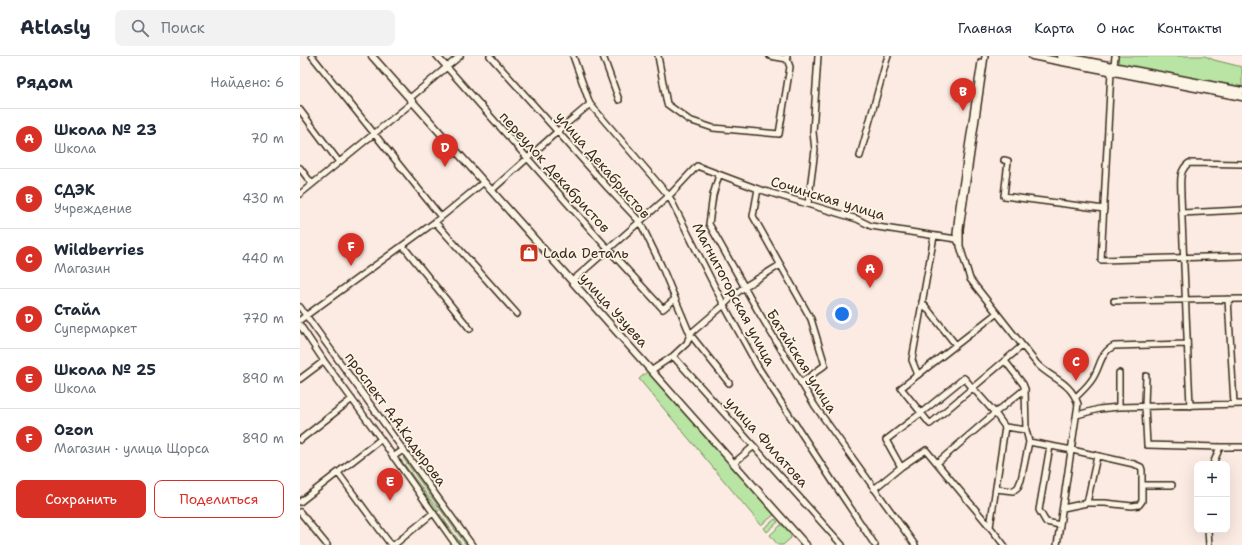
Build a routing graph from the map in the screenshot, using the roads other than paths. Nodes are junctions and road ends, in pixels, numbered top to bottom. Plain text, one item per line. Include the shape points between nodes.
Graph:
1 (312, 56) edge
2 (372, 56) edge
3 (437, 56) edge
4 (460, 56) edge
5 (490, 56) edge
6 (573, 56) edge
7 (603, 56) edge
8 (658, 56) edge
9 (770, 56) edge
10 (818, 56) edge
11 (888, 56) edge
12 (982, 56) edge
13 (985, 56) edge
14 (1032, 56) edge
15 (1061, 56) edge
16 (1115, 56) edge
17 (787, 57) edge
18 (447, 67) junction
19 (1113, 69) junction
20 (1242, 91) edge
21 (1242, 97) edge
22 (412, 100) junction
23 (619, 100) dead end
24 (590, 104) junction
25 (300, 110) edge
26 (558, 131) junction
27 (374, 134) junction
28 (860, 156) dead end
29 (527, 158) junction
30 (1004, 160) dead end
31 (339, 162) junction
32 (1242, 164) edge
33 (300, 168) edge
34 (719, 175) junction
35 (484, 182) junction
36 (312, 184) junction
37 (758, 189) junction
38 (492, 190) junction
39 (300, 194) edge
40 (669, 196) junction
41 (808, 204) junction
42 (1104, 209) junction
43 (1242, 210) edge
44 (1182, 213) junction
45 (441, 217) junction
46 (436, 222) junction
47 (640, 222) junction
48 (934, 236) junction
49 (956, 239) junction
50 (403, 246) junction
51 (960, 246) junction
52 (608, 249) junction
53 (1242, 256) edge
54 (1184, 258) junction
55 (780, 265) junction
56 (572, 281) junction
57 (744, 287) junction
58 (675, 299) junction
59 (1228, 299) junction
60 (1242, 299) edge
61 (1185, 300) junction
62 (1114, 301) dead end
63 (922, 302) junction
64 (724, 305) junction
65 (300, 307) edge
66 (996, 313) junction
67 (517, 314) dead end
68 (306, 316) junction
69 (300, 320) edge
70 (300, 325) edge
71 (470, 329) dead end
72 (690, 334) junction
73 (1187, 344) junction
74 (956, 345) junction
75 (1022, 346) junction
76 (673, 356) junction
77 (324, 361) junction
78 (1005, 361) junction
79 (652, 370) junction
80 (1119, 373) dead end
81 (918, 375) junction
82 (1146, 376) dead end
83 (300, 379) edge
84 (801, 382) junction
85 (729, 383) dead end
86 (973, 388) junction
87 (1025, 389) junction
88 (1076, 397) junction
89 (352, 398) junction
90 (1234, 404) junction
91 (1242, 404) edge
92 (1145, 406) junction
93 (1190, 406) junction
94 (1120, 407) junction
95 (995, 413) junction
96 (921, 414) junction
97 (1078, 415) junction
98 (1005, 426) junction
99 (1026, 430) junction
100 (381, 439) junction
101 (300, 440) edge
102 (1029, 442) junction
103 (754, 446) junction
104 (1050, 446) junction
105 (1220, 447) junction
106 (1242, 447) edge
107 (403, 450) junction
108 (1072, 450) junction
109 (1097, 456) junction
110 (393, 457) junction
111 (1214, 461) edge
112 (734, 463) junction
113 (937, 463) junction
114 (901, 467) junction
115 (338, 473) junction
116 (1142, 485) junction
117 (1172, 485) dead end
118 (996, 488) junction
119 (874, 489) junction
120 (300, 502) edge
121 (1087, 503) junction
122 (1063, 508) junction
123 (300, 512) edge
124 (433, 513) junction
125 (1060, 525) junction
126 (990, 527) junction
127 (1208, 533) edge
128 (324, 544) edge
129 (393, 545) edge
130 (456, 545) edge
131 (472, 545) edge
132 (806, 545) edge
133 (842, 545) edge
134 (875, 545) edge
135 (915, 545) edge
136 (1004, 545) edge
137 (1057, 545) edge
138 (1209, 545) edge

1 - 27 street
2 - 22 main road, улица Узуева
3 - 18 street, переулок Декабристов
4 - 18 street
5 - 26 street, улица Декабристов
6 - 24 street, Магнитогорская улица
7 - 23 street
8 - 17 street via 666,104 689,120 713,128 779,134 790,67
9 - 17 street
10 - 41 street via 813,132 815,150
11 - 28 street
12 - 49 street
13 - 51 street via 960,229
14 - 19 main road
15 - 19 main road
16 - 19 street
18 - 22 street
18 - 29 street, переулок Декабристов
19 - 20 main road
19 - 21 main road
19 - 42 street
22 - 27 street
22 - 35 main road, улица Узуева
24 - 26 street
24 - 40 street, Магнитогорская улица
25 - 31 street
26 - 29 street
26 - 47 street, улица Декабристов
27 - 31 street
27 - 45 street
29 - 38 street
29 - 52 street, переулок Декабристов
30 - 42 street via 1008,161 1004,196
31 - 36 street
32 - 44 street via 1189,163 1184,167 1181,173
33 - 36 street
34 - 37 street, Сочинская улица
34 - 40 street, Сочинская улица via 697,166
34 - 57 street, Батайская улица via 709,224
35 - 38 main road, улица Узуева
35 - 45 street
36 - 39 street
37 - 41 street, Сочинская улица
37 - 55 street via 753,216
38 - 56 main road, улица Узуева
40 - 47 street
40 - 64 street, Магнитогорская улица
41 - 48 street, Сочинская улица via 871,226
42 - 54 street via 1101,260
43 - 44 street
44 - 54 street
45 - 46 street
46 - 50 street
46 - 67 street
47 - 52 street
47 - 58 street, улица Декабристов
48 - 49 street, Сочинская улица
48 - 63 street
49 - 51 street
50 - 68 street
50 - 71 street
51 - 66 street via 970,279
52 - 56 street
52 - 58 street, переулок Декабристов via 663,309
53 - 54 street
54 - 61 street
55 - 57 street
55 - 84 street via 811,319 825,365
56 - 79 main road, улица Узуева
57 - 64 street
57 - 84 street, Батайская улица
58 - 72 street, улица Декабристов
59 - 60 street
59 - 61 street
59 - 90 street
61 - 62 street
61 - 73 street
63 - 74 street
63 - 81 street via 912,360
64 - 72 street
64 - 134 street, Магнитогорская улица via 758,367
65 - 68 street, проспект А.А.Кадырова
66 - 74 street
66 - 75 street
68 - 69 street
68 - 107 street, проспект А.А.Кадырова
70 - 77 street, проспект А.А.Кадырова
72 - 76 street via 687,343
72 - 85 street, улица Декабристов
73 - 88 street via 1114,346 1102,356 1088,386
73 - 93 street
74 - 81 street
75 - 78 street
75 - 88 street via 1040,367 1070,389
76 - 79 street
76 - 103 street, улица Филатова
77 - 83 street
77 - 89 street, проспект А.А.Кадырова
78 - 86 street
78 - 87 street
79 - 112 main road, улица Узуева
80 - 94 street
81 - 96 street via 901,388
82 - 92 street
84 - 119 street, Батайская улица
86 - 95 street
86 - 96 street via 964,378
86 - 96 street via 930,424
87 - 95 street
87 - 99 street
88 - 97 street
89 - 100 street, проспект А.А.Кадырова
89 - 101 street
90 - 91 street
90 - 93 street
92 - 93 street
92 - 94 street
92 - 105 street via 1147,445
94 - 97 street
95 - 98 street
95 - 113 street
96 - 114 street via 886,440
97 - 108 street
98 - 99 street
98 - 118 street
99 - 102 street
100 - 110 street, проспект А.А.Кадырова
100 - 115 street
102 - 104 street
102 - 118 street via 1018,487 1013,491
103 - 112 street
103 - 133 street, улица Филатова
104 - 108 street
104 - 125 street via 1039,510 1046,522
105 - 106 street
105 - 111 street
107 - 110 street
107 - 131 street, проспект А.А.Кадырова
108 - 109 street
108 - 122 street
109 - 116 street via 1138,465 1142,470
109 - 121 street
110 - 124 street, проспект А.А.Кадырова
112 - 132 main road, улица Узуева
113 - 114 street via 926,450
113 - 126 street
114 - 119 street
115 - 120 street
115 - 129 street
116 - 117 street
116 - 121 street via 1142,501 1139,505
118 - 126 street
119 - 135 street, Батайская улица
121 - 122 street
122 - 125 street
123 - 128 street
124 - 129 street
124 - 130 street, проспект А.А.Кадырова
125 - 137 street
126 - 136 street
127 - 138 street

